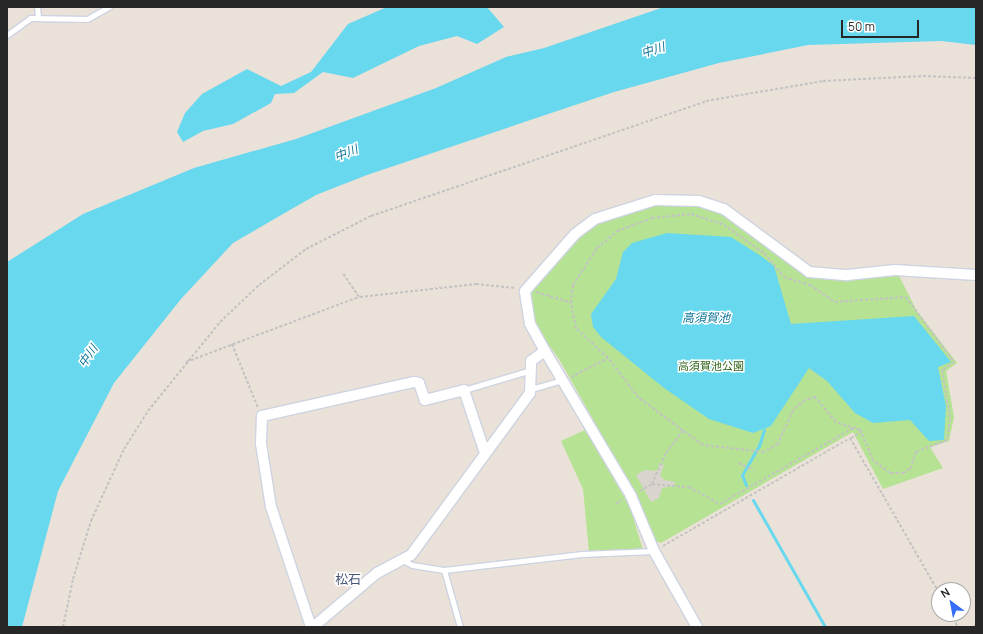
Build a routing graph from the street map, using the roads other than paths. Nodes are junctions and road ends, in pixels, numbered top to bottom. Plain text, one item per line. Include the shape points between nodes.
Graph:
1 (37, 7) edge
2 (109, 7) edge
3 (38, 16) junction
4 (7, 35) edge
5 (976, 275) edge
6 (545, 351) junction
7 (531, 370) junction
8 (564, 380) junction
9 (464, 390) junction
10 (531, 390) junction
11 (485, 452) junction
12 (654, 551) junction
13 (403, 560) junction
14 (444, 570) junction
15 (312, 627) edge
16 (460, 627) edge
17 (697, 627) edge

1 - 3 lane
2 - 3 lane via 87,19
3 - 4 lane via 23,21
5 - 6 street via 895,270 847,275 815,273 797,266 755,229 724,209 699,201 655,200 614,210 584,227 528,291 530,324
6 - 7 street via 531,361
6 - 8 street
7 - 9 lane
7 - 10 street
8 - 10 lane
8 - 12 street via 631,496
9 - 11 street
9 - 15 street via 425,400 419,383 414,382 262,416 261,444 271,507
10 - 11 street
11 - 13 street
12 - 14 lane via 582,554
12 - 17 street
13 - 14 lane via 412,565
13 - 15 street via 377,573
14 - 16 lane

